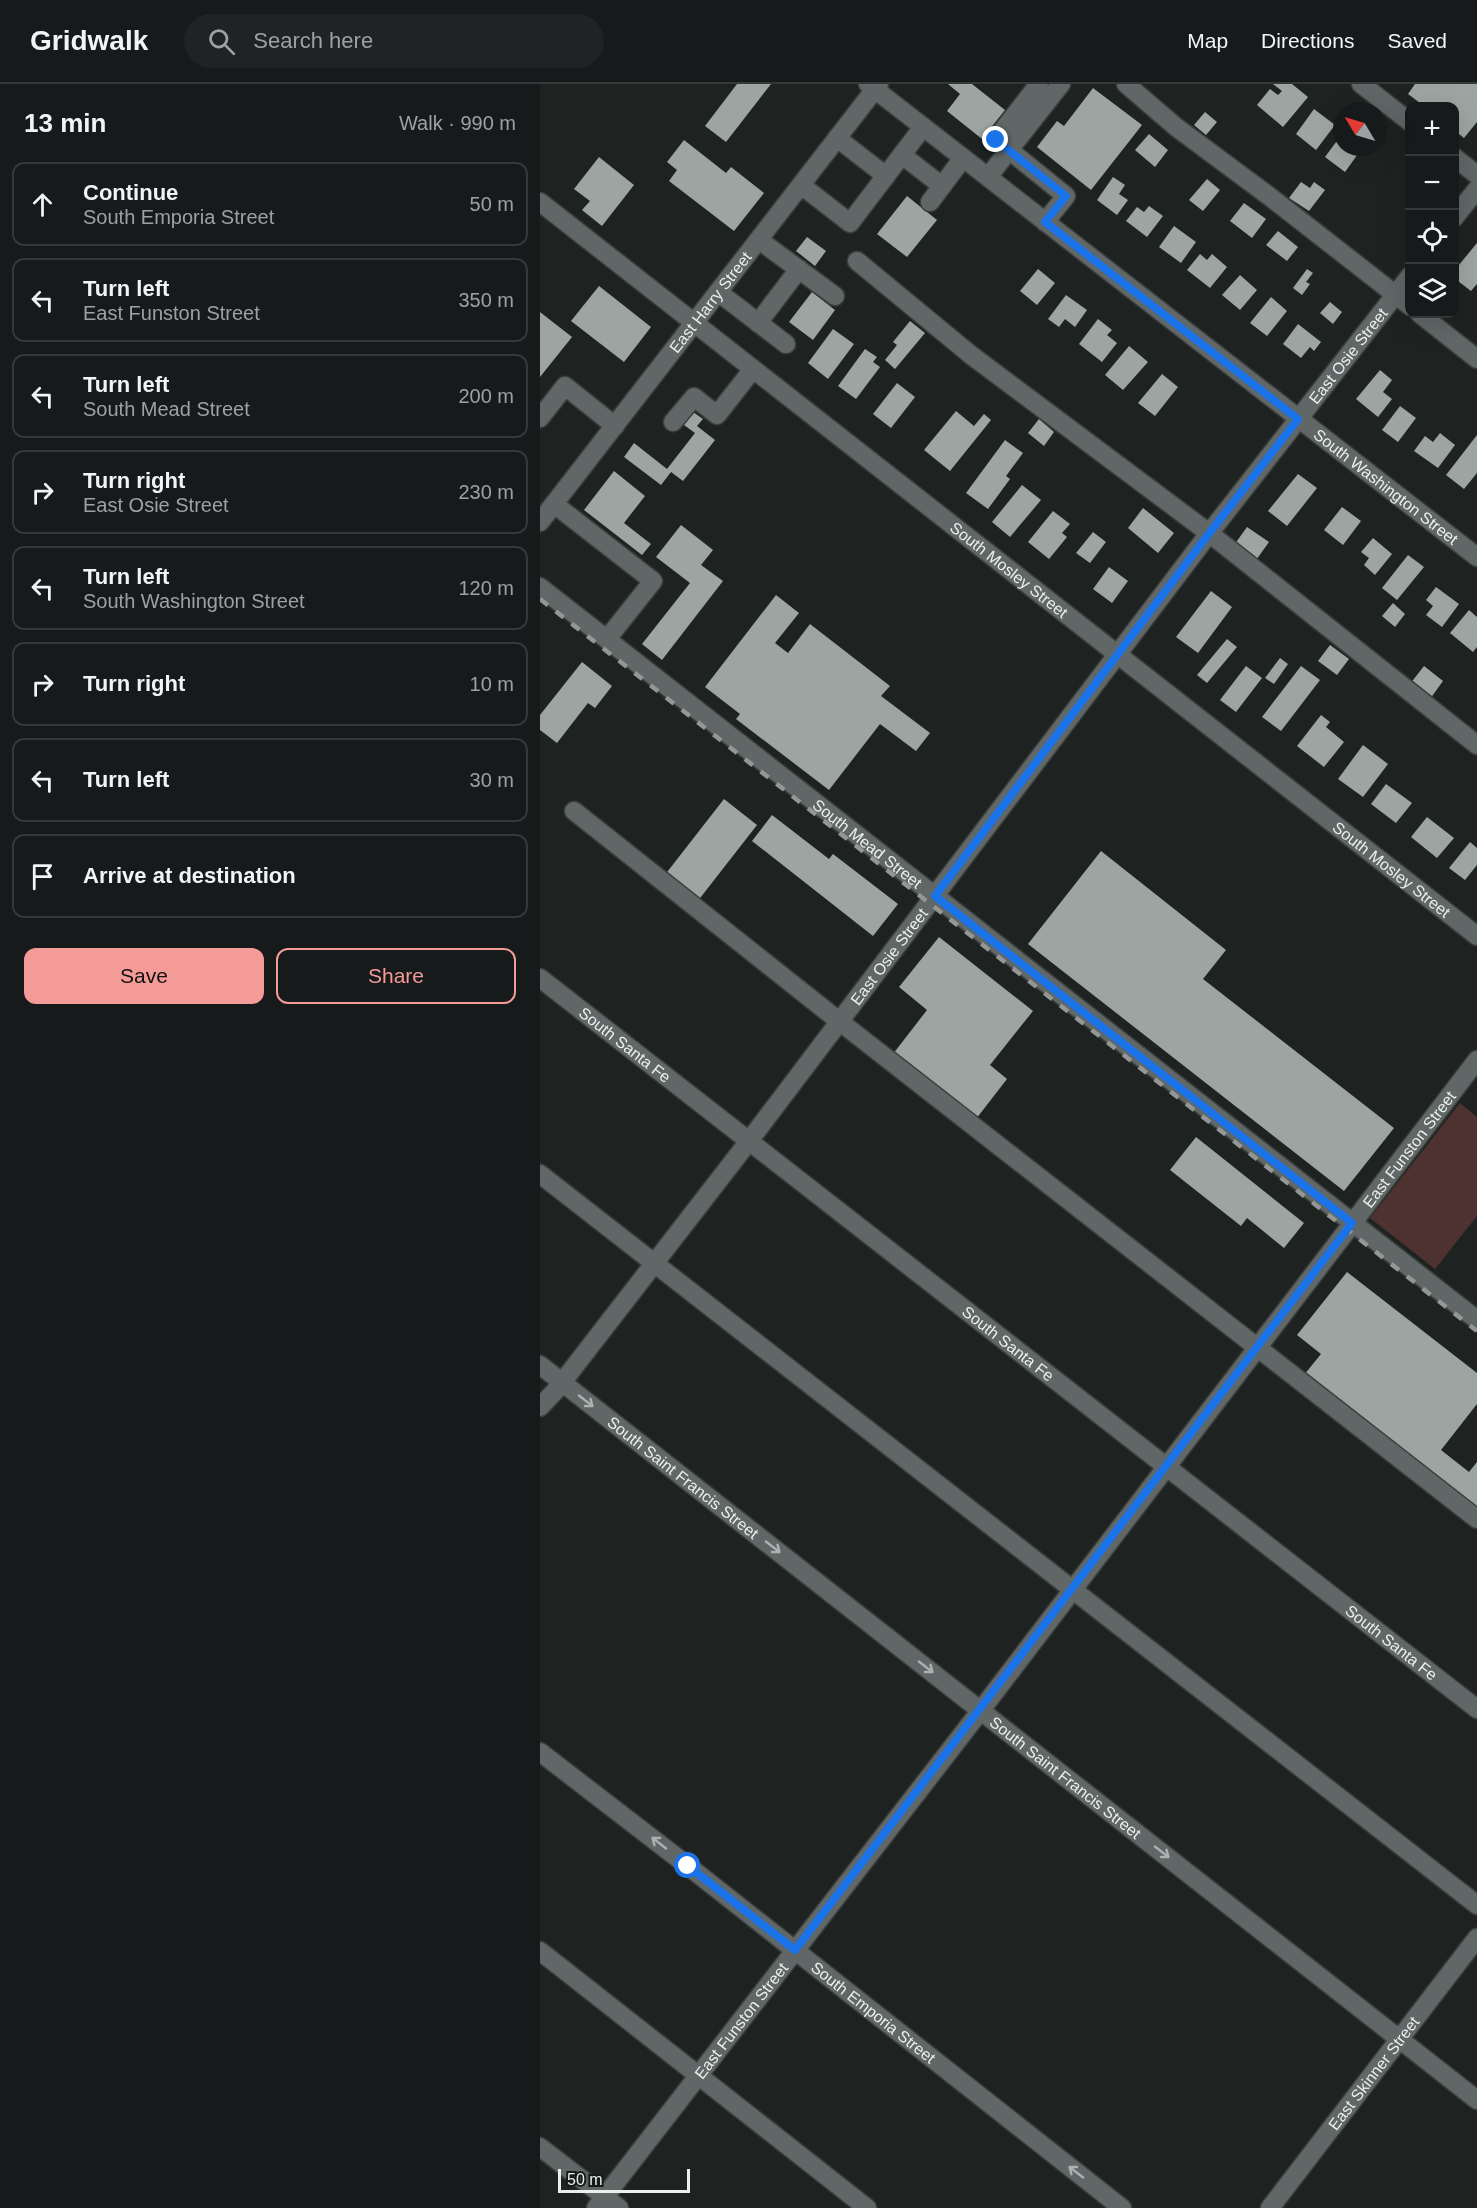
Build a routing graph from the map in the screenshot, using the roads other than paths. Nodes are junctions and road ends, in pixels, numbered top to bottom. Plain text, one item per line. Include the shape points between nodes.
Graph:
1 (1039, 84) edge
2 (1061, 84) edge
3 (1126, 84) edge
4 (1361, 84) edge
5 (874, 86) edge
6 (1405, 118) edge
7 (923, 127) junction
8 (837, 138) junction
9 (1010, 150) junction
10 (902, 155) junction
11 (963, 158) junction
12 (1459, 160) edge
13 (1477, 175) edge
14 (886, 176) junction
15 (988, 177) junction
16 (801, 185) junction
17 (942, 186) junction
18 (1477, 189) edge
19 (540, 201) edge
20 (930, 201) dead end
21 (1459, 213) edge
22 (1045, 222) junction
23 (759, 240) junction
24 (857, 261) dead end
25 (799, 269) junction
26 (718, 292) junction
27 (835, 296) dead end
28 (1402, 300) edge
29 (1425, 318) edge
30 (758, 322) junction
31 (695, 323) junction
32 (786, 344) dead end
33 (1477, 358) edge
34 (753, 369) junction
35 (540, 418) edge
36 (1298, 419) junction
37 (673, 422) dead end
38 (615, 426) junction
39 (554, 504) junction
40 (540, 522) edge
41 (1209, 533) junction
42 (1477, 557) edge
43 (540, 587) edge
44 (607, 639) junction
45 (1117, 655) junction
46 (1477, 744) edge
47 (574, 811) dead end
48 (935, 896) junction
49 (1477, 936) edge
50 (540, 978) edge
51 (839, 1021) junction
52 (1477, 1060) edge
53 (748, 1141) junction
54 (540, 1174) edge
55 (1352, 1223) junction
56 (654, 1264) junction
57 (1477, 1320) edge
58 (1258, 1347) junction
59 (540, 1365) edge
60 (562, 1382) junction
61 (540, 1407) edge
62 (1166, 1467) junction
63 (1477, 1519) edge
64 (1073, 1589) junction
65 (1477, 1709) edge
66 (981, 1710) junction
67 (540, 1752) edge
68 (1477, 1905) edge
69 (1477, 1938) edge
70 (795, 1950) junction
71 (540, 1951) edge
72 (1400, 2039) junction
73 (698, 2077) junction
74 (1477, 2100) edge
75 (540, 2147) edge
76 (607, 2204) edge
77 (867, 2208) edge
78 (1122, 2208) edge
79 (1270, 2208) edge

1 - 9 street via 996,140
2 - 9 street
3 - 28 street via 1176,127
4 - 6 street
5 - 7 street, South Washington Street
5 - 8 street, East Harry Street
7 - 10 street
7 - 11 street, South Washington Street
8 - 14 street
8 - 16 street, East Harry Street
9 - 15 street
9 - 22 street via 1066,196
10 - 14 street
10 - 17 street
11 - 15 street, South Washington Street
11 - 17 street
12 - 13 street
14 - 16 street via 850,223
15 - 22 street, South Washington Street
16 - 23 street, East Harry Street
17 - 20 street
18 - 21 street
19 - 31 street, South Mosley Street
22 - 36 street, South Washington Street
23 - 25 street
23 - 26 street, East Harry Street
24 - 41 street via 971,355
25 - 27 street
25 - 30 street
26 - 30 street
26 - 31 street, East Harry Street
28 - 36 street, East Osie Street
29 - 33 street
30 - 32 street
31 - 34 street, South Mosley Street
31 - 38 street, East Harry Street
34 - 37 street via 717,415 694,397
34 - 45 street, South Mosley Street
35 - 38 street via 565,386
36 - 41 street, East Osie Street
36 - 42 street, South Washington Street
38 - 39 street, East Harry Street
39 - 40 street, East Harry Street
39 - 44 street via 653,581
41 - 45 street, East Osie Street
41 - 46 street
43 - 44 street, South Mead Street
44 - 48 street, South Mead Street
45 - 48 street, East Osie Street
45 - 49 street, South Mosley Street
47 - 51 street
48 - 51 street, East Osie Street
48 - 55 street, South Mead Street
50 - 53 street, South Santa Fe
51 - 53 street, East Osie Street
51 - 58 street
52 - 55 street, East Funston Street
53 - 56 street, East Osie Street
53 - 62 street, South Santa Fe
54 - 56 street
55 - 57 street, South Mead Street
55 - 58 street, East Funston Street
56 - 60 street, East Osie Street
56 - 64 street
58 - 62 street, East Funston Street
58 - 63 street
59 - 60 street, South Saint Francis Street
60 - 61 street, East Osie Street
60 -> 66 street, South Saint Francis Street
62 - 64 street, East Funston Street
62 - 65 street, South Santa Fe
64 - 66 street, East Funston Street
64 - 68 street
66 - 70 street, East Funston Street
66 -> 72 street, South Saint Francis Street
70 -> 67 street, South Emporia Street
69 - 72 street, East Skinner Street
70 - 73 street, East Funston Street
78 -> 70 street, South Emporia Street
71 - 73 street
72 - 74 street, South Saint Francis Street
72 - 79 street, East Skinner Street
73 - 76 street, East Funston Street
73 - 77 street
75 - 76 street

